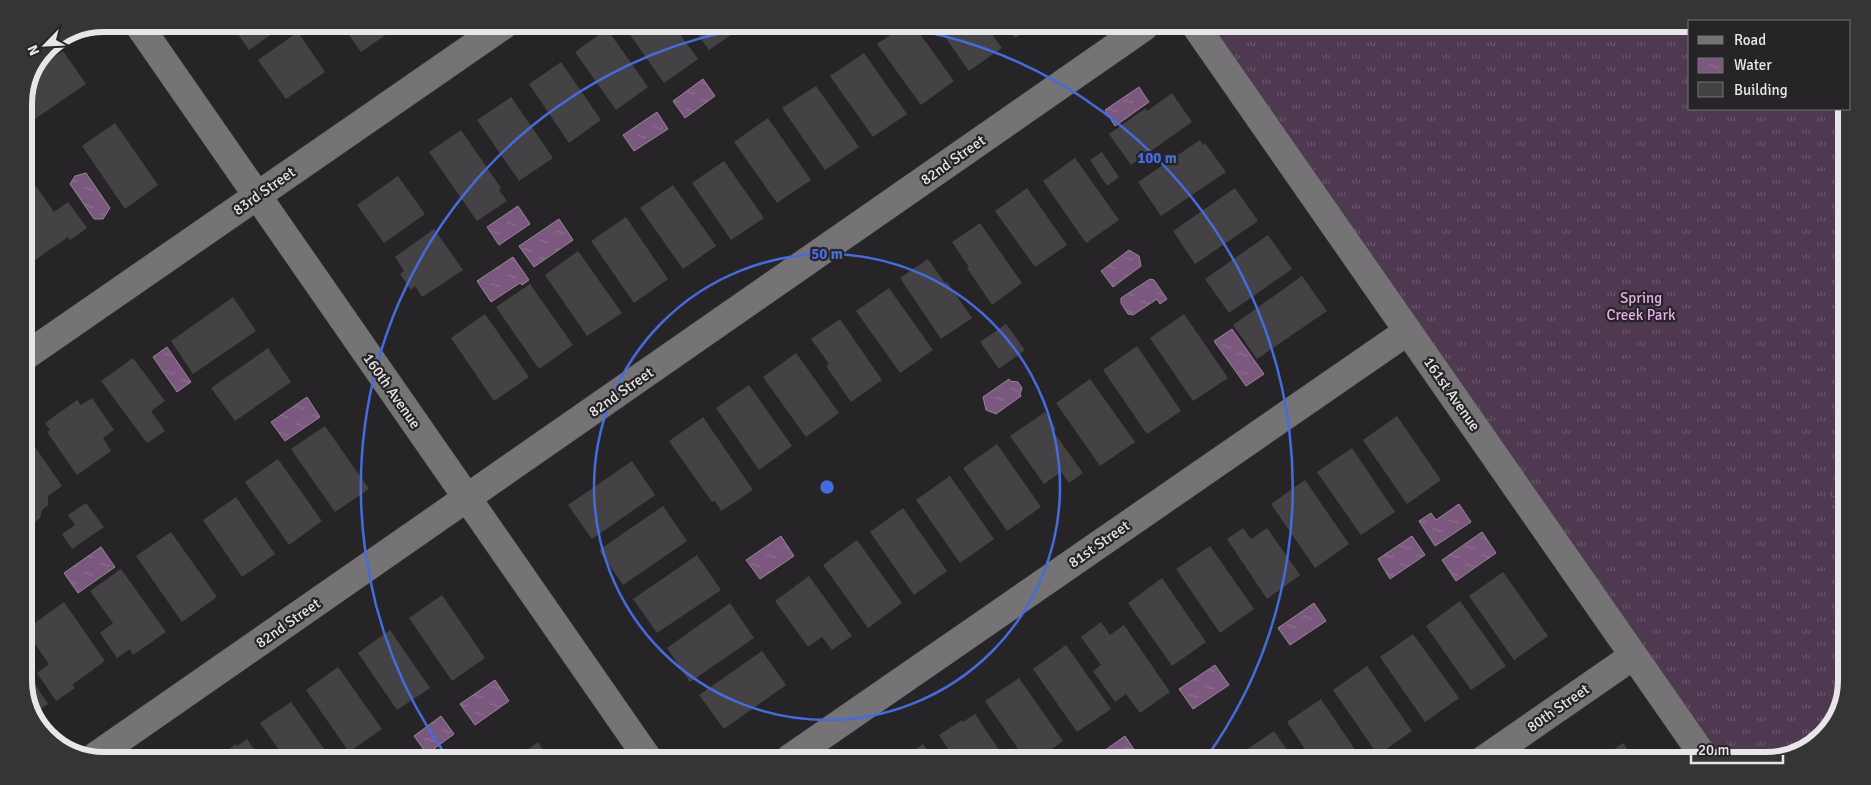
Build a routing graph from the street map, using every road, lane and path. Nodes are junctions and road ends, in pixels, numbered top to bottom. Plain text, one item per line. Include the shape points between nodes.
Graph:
1 (144, 32) edge
2 (494, 32) edge
3 (1138, 32) edge
4 (1200, 32) edge
5 (257, 196) junction
6 (1408, 331) junction
7 (33, 351) edge
8 (467, 499) junction
9 (1633, 656) junction
10 (102, 752) edge
11 (644, 752) edge
12 (799, 752) edge
13 (1495, 752) edge
14 (1701, 752) edge

1 - 5 street, 160th Avenue
2 - 5 street, 83rd Street
3 - 8 street, 82nd Street
4 - 6 street, 161st Avenue
5 - 7 street, 83rd Street
5 - 8 street, 160th Avenue
6 - 9 street, 161st Avenue
6 - 12 street, 81st Street
8 - 10 street, 82nd Street
8 - 11 street, 160th Avenue
9 - 13 street, 80th Street
9 - 14 street, 161st Avenue

